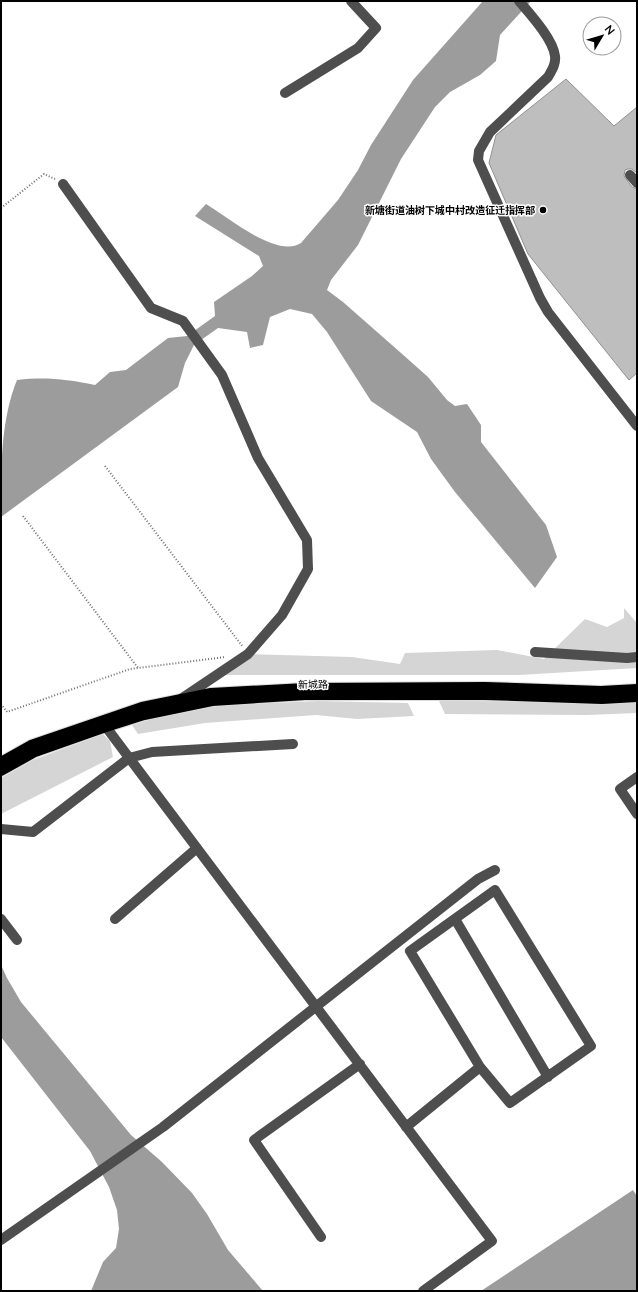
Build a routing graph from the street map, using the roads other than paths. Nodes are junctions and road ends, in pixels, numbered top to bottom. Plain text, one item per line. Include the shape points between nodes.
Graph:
1 (351, 1) edge
2 (519, 1) edge
3 (285, 93) dead end
4 (630, 175) dead end
5 (637, 183) edge
6 (63, 184) road end
7 (637, 426) edge
8 (535, 652) dead end
9 (637, 657) edge
10 (637, 689) edge
11 (637, 697) edge
12 (181, 699) junction
13 (106, 727) junction
14 (294, 744) dead end
15 (129, 758) junction
16 (1, 762) edge
17 (1, 771) edge
18 (637, 778) edge
19 (637, 814) edge
20 (1, 829) edge
21 (197, 848) junction
22 (495, 870) dead end
23 (1, 919) edge
24 (115, 919) dead end
25 (455, 919) junction
26 (17, 940) dead end
27 (317, 1007) junction
28 (360, 1064) junction
29 (480, 1067) junction
30 (548, 1076) junction
31 (406, 1127) junction
32 (321, 1237) dead end
33 (1, 1240) edge
34 (423, 1291) edge

1 - 3 street via 376,28 358,48
2 - 7 street via 552,45 554,68 548,77 490,132 479,151 478,160 548,312
4 - 5 street
6 - 12 street via 151,308 182,321 222,375 258,458 307,540 308,569 282,615 248,654
8 - 9 street
10 - 12 main road, 新城路 via 602,691 485,687 305,688 211,693
11 - 13 main road, 新城路 via 602,699 485,695 305,695 212,701 144,715
12 - 16 main road, 新城路 via 142,707 31,745
13 - 15 street
13 - 17 main road, 新城路 via 34,752
14 - 15 street via 152,752
15 - 20 street via 33,832
15 - 21 street
18 - 19 street via 620,789
21 - 24 street
21 - 27 street
22 - 27 street via 478,879
23 - 26 street
25 - 29 street via 410,951
25 - 30 street
25 - 30 street via 495,890 591,1046
27 - 28 street
27 - 33 street via 163,1127
28 - 31 street
28 - 32 street via 254,1140
29 - 30 street via 510,1103
29 - 31 street
31 - 34 street via 492,1241

